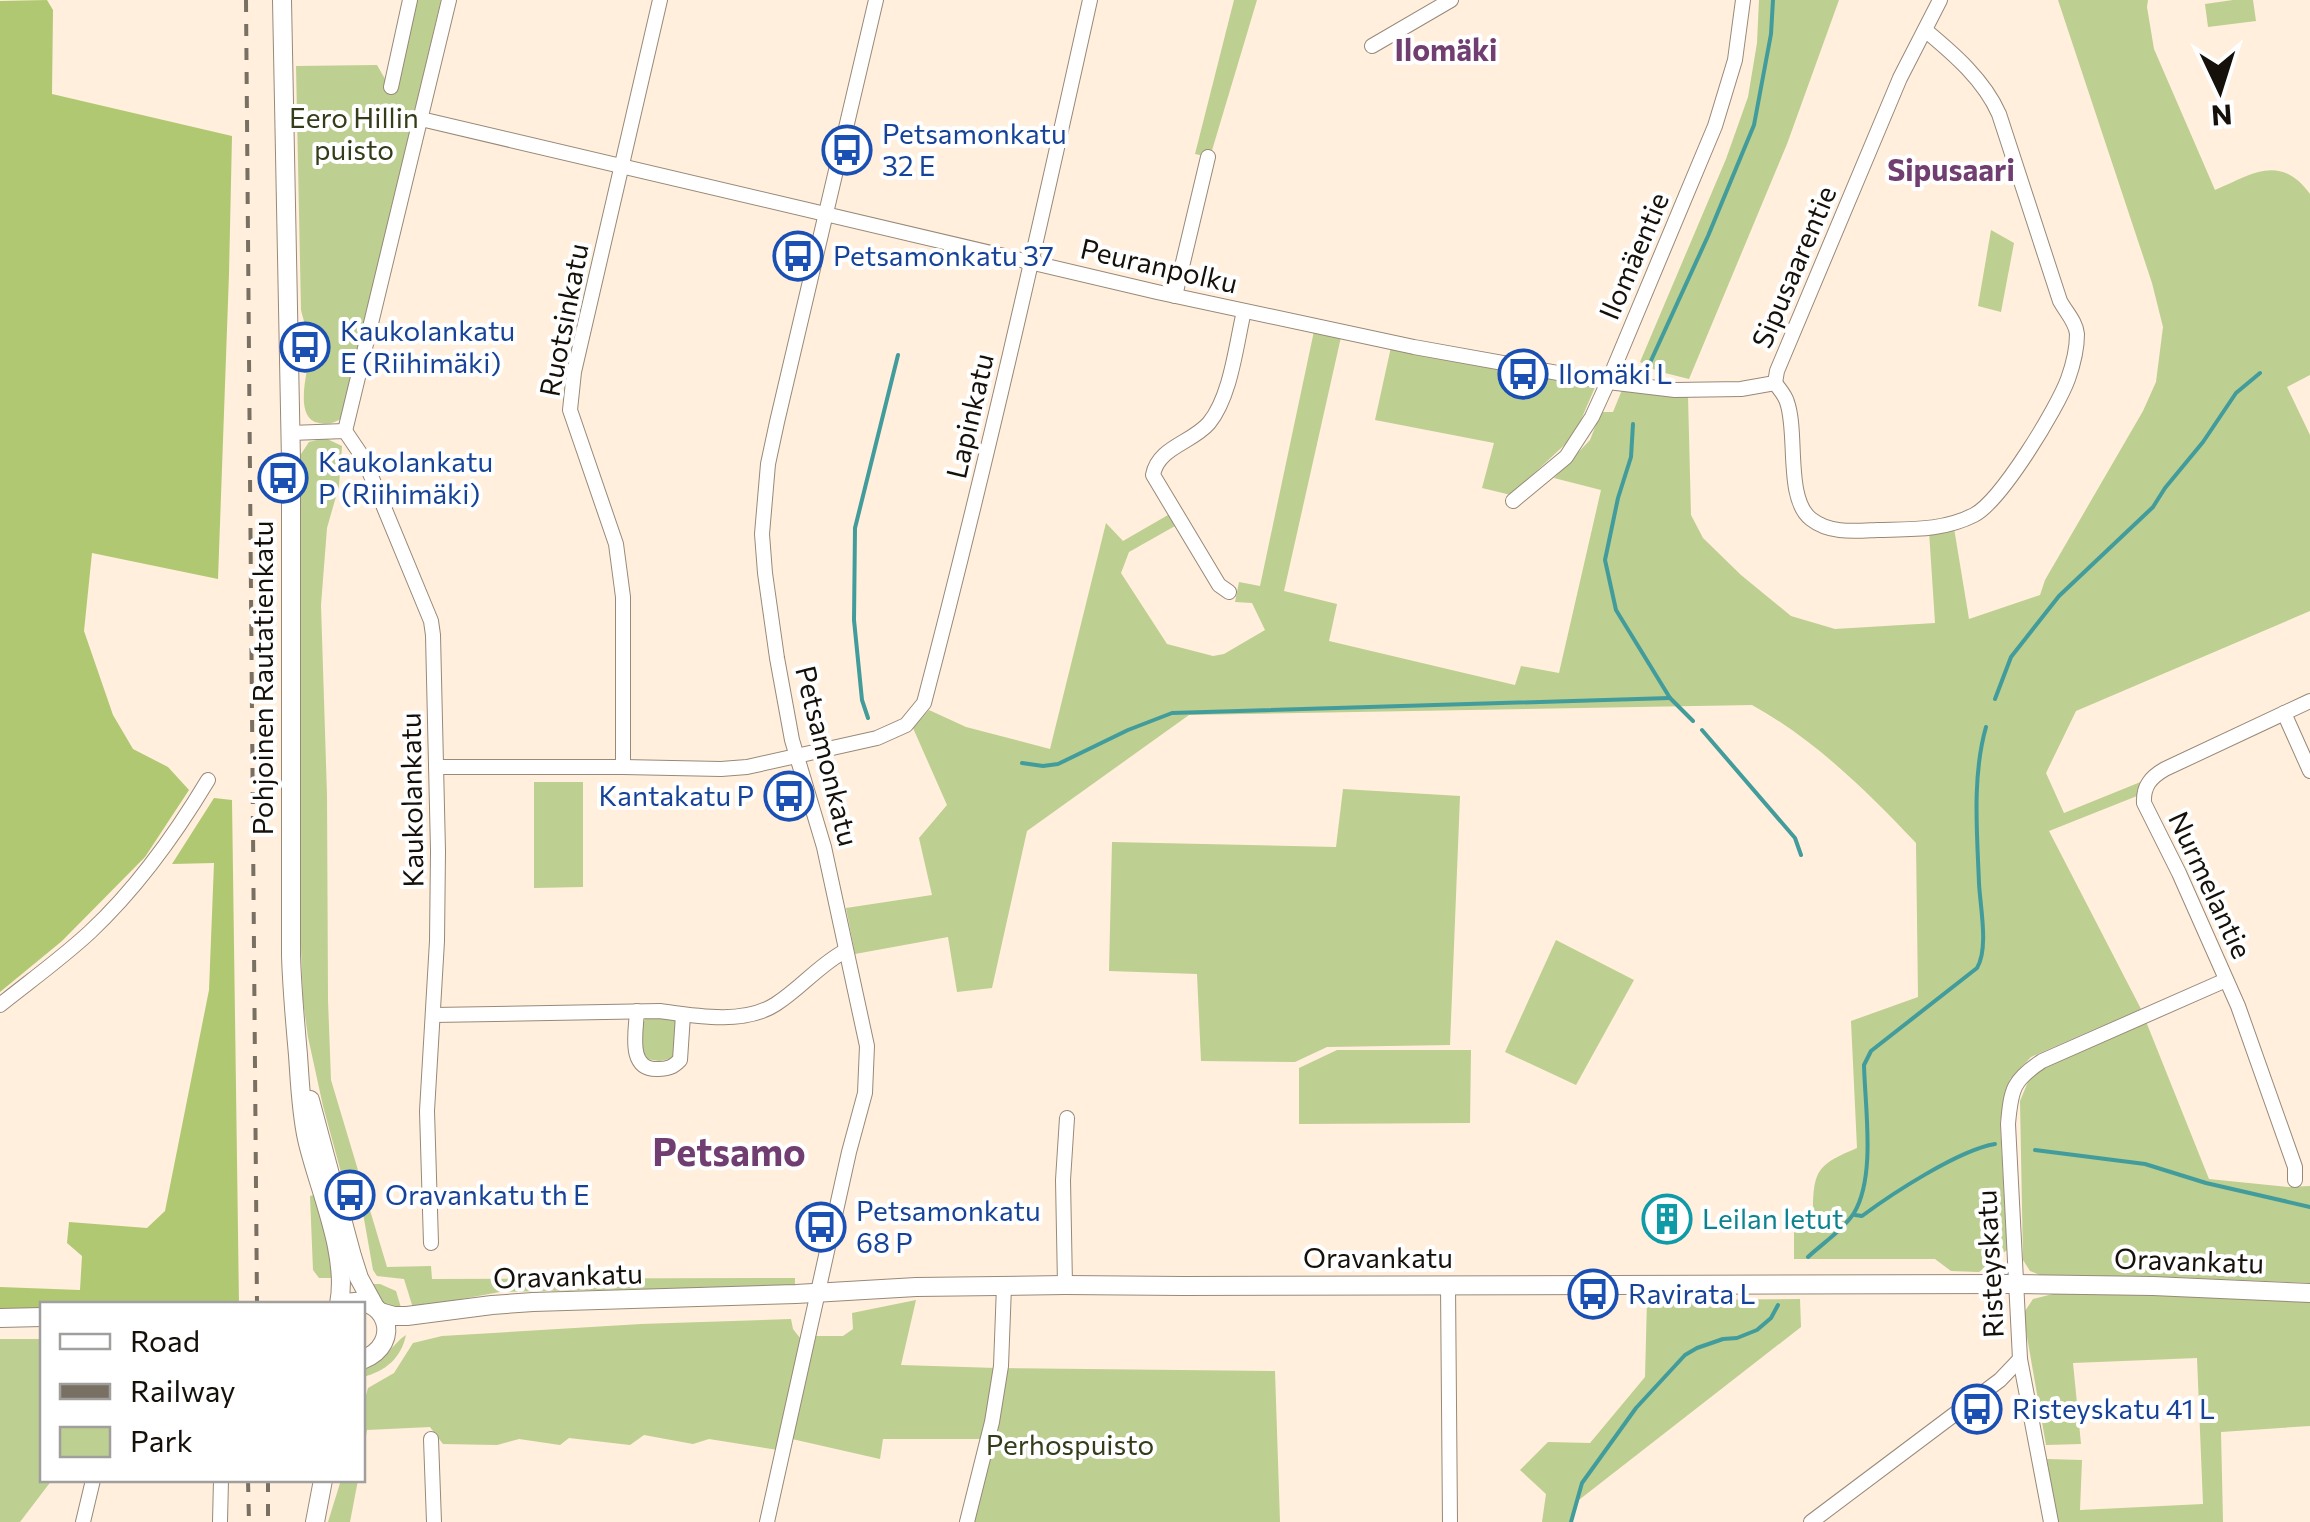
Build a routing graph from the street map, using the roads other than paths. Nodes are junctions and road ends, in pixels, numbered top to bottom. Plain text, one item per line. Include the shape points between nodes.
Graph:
1 (282, 0) edge
2 (410, 0) edge
3 (448, 0) edge
4 (660, 0) edge
5 (876, 0) edge
6 (1090, 0) edge
7 (1451, 0) edge
8 (1743, 0) edge
9 (1940, 0) edge
10 (1925, 30) junction
11 (1372, 46) dead end
12 (391, 87) dead end
13 (421, 119) junction
14 (1208, 157) dead end
15 (621, 168) junction
16 (824, 214) junction
17 (1032, 263) junction
18 (1175, 296) junction
19 (1244, 311) junction
20 (1608, 382) junction
21 (1775, 384) junction
22 (345, 431) junction
23 (290, 433) junction
24 (1513, 501) dead end
25 (1229, 592) dead end
26 (2310, 701) edge
27 (2284, 714) junction
28 (796, 756) junction
29 (623, 767) junction
30 (436, 768) junction
31 (2310, 771) edge
32 (208, 780) dead end
33 (845, 951) junction
34 (2226, 980) junction
35 (0, 1005) edge
36 (638, 1011) junction
37 (433, 1015) junction
38 (683, 1015) junction
39 (298, 1056) junction
40 (1068, 1118) dead end
41 (2295, 1180) dead end
42 (431, 1243) dead end
43 (2015, 1284) junction
44 (1065, 1285) junction
45 (1448, 1285) junction
46 (1004, 1286) junction
47 (818, 1293) junction
48 (2310, 1293) edge
49 (341, 1302) edge
50 (365, 1304) edge
51 (378, 1310) junction
52 (447, 1312) junction
53 (0, 1318) edge
54 (40, 1318) edge
55 (384, 1343) junction
56 (365, 1359) edge
57 (2020, 1359) junction
58 (431, 1439) dead end
59 (93, 1482) edge
60 (220, 1482) edge
61 (323, 1482) edge
62 (83, 1522) edge
63 (220, 1522) edge
64 (315, 1522) edge
65 (434, 1522) edge
66 (767, 1522) edge
67 (967, 1522) edge
68 (1450, 1522) edge
69 (1811, 1522) edge
70 (2051, 1522) edge

1 - 23 street, Pohjoinen Rautatienkatu
2 - 12 street
3 - 13 street
4 - 15 street, Ruotsinkatu
5 - 16 street, Petsamonkatu
6 - 17 street, Lapinkatu
7 - 11 street
8 - 20 street, Ilomäentie via 1735,60 1715,126
9 - 10 street, Sipusaarentie
10 - 21 street, Sipusaarentie
10 - 21 street, Sipusaarentie via 1991,96 1999,114 2060,301 2075,324 2076,354 2067,382 2011,477 1978,514 1939,528 1864,530 1824,528 1806,514 1789,408
13 - 15 street, Peuranpolku
13 - 22 street
14 - 18 street
15 - 16 street, Peuranpolku
15 - 29 street, Ruotsinkatu via 570,399 621,571
16 - 17 street, Peuranpolku
16 - 28 street, Petsamonkatu via 776,422 762,534
17 - 18 street, Peuranpolku
17 - 28 street, Lapinkatu via 924,703 906,725 877,738
18 - 19 street, Peuranpolku
19 - 20 street, Peuranpolku
19 - 25 street via 1218,410 1198,434 1158,459 1153,474
20 - 21 street, Peuranpolku via 1675,390
20 - 24 street, Ilomäentie via 1566,457
22 - 23 street
22 - 30 street, Kaukolankatu via 364,459 431,621
23 - 39 street, Pohjoinen Rautatienkatu via 291,955
26 - 27 street, Nurmelantie
27 - 31 street
27 - 34 street, Nurmelantie via 2165,769 2143,794
28 - 29 street, Lapinkatu via 721,769
28 - 33 street, Petsamonkatu
29 - 30 street, Lapinkatu
30 - 37 street, Kaukolankatu
32 - 35 street via 130,889 90,932
33 - 38 street via 759,1012
33 - 47 street, Petsamonkatu via 865,1035 865,1093
34 - 41 street, Nurmelantie
34 - 43 street, Risteyskatu via 2042,1060 2016,1082 2008,1124
36 - 37 street
36 - 38 street
36 - 38 street via 636,1050 639,1062 652,1069 680,1060
37 - 42 street, Kaukolankatu via 426,1110
39 - 49 street, Pohjoinen Rautatienkatu via 301,1106 330,1217
39 - 51 street, Pohjoinen Rautatienkatu via 352,1256
40 - 44 street
43 - 45 street, Oravankatu
43 - 48 street, Oravankatu
43 - 57 street, Risteyskatu
44 - 45 street, Oravankatu
44 - 46 street, Oravankatu
45 - 68 street
46 - 47 street, Oravankatu
46 - 67 street via 1002,1366
47 - 52 street, Oravankatu via 533,1302
47 - 66 street, Petsamonkatu
50 - 51 street, Oravankatu
51 - 52 street, Oravankatu via 394,1316
51 - 55 street, Pohjoinen Rautatienkatu via 387,1327
52 - 55 street, Oravankatu
53 - 54 street
55 - 56 street, Oravankatu
57 - 69 street, Risteyskatu
57 - 70 street
58 - 65 street
59 - 62 street
60 - 63 street
61 - 64 street

